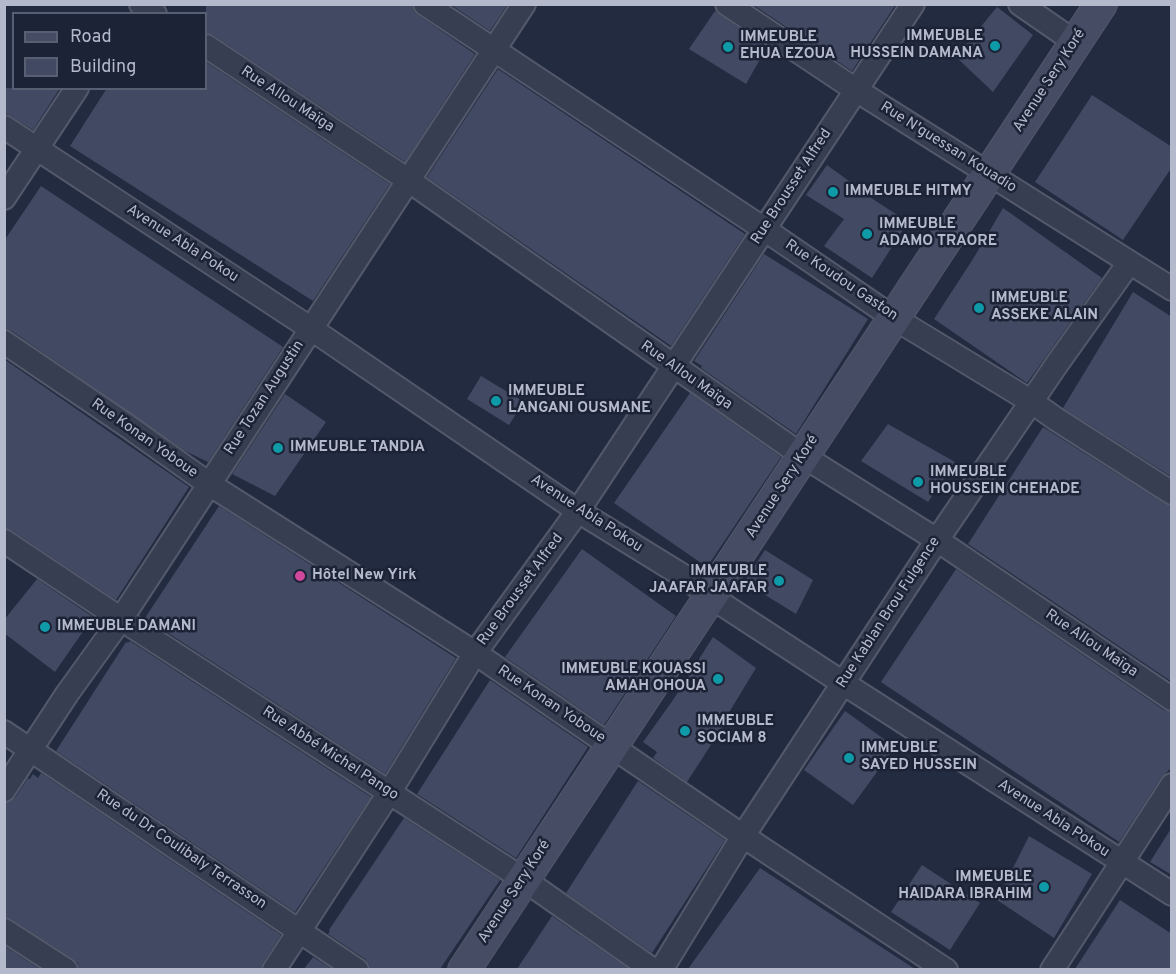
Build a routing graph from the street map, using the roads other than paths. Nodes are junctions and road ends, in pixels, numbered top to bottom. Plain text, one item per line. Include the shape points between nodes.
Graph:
1 (425, 4) edge
2 (524, 4) edge
3 (727, 4) edge
4 (912, 4) edge
5 (1020, 4) edge
6 (1101, 4) edge
7 (1075, 42) junction
8 (207, 47) edge
9 (494, 51) junction
10 (76, 90) edge
11 (856, 90) junction
12 (4, 127) edge
13 (37, 148) junction
14 (990, 174) junction
15 (408, 180) junction
16 (4, 198) edge
17 (764, 229) junction
18 (1129, 263) junction
19 (1172, 289) edge
20 (894, 318) junction
21 (310, 328) junction
22 (4, 342) edge
23 (673, 367) junction
24 (1032, 402) junction
25 (803, 456) junction
26 (209, 484) junction
27 (1172, 493) edge
28 (578, 511) junction
29 (937, 540) junction
30 (4, 541) edge
31 (711, 597) junction
32 (121, 619) junction
33 (476, 653) junction
34 (843, 683) junction
35 (1172, 699) edge
36 (4, 732) edge
37 (611, 746) junction
38 (32, 750) junction
39 (1172, 785) edge
40 (4, 790) edge
41 (389, 793) junction
42 (743, 836) junction
43 (1121, 862) junction
44 (523, 879) junction
45 (1172, 894) edge
46 (4, 930) edge
47 (300, 931) junction
48 (66, 969) edge
49 (274, 969) edge
50 (357, 969) edge
51 (464, 969) edge
52 (653, 969) edge
53 (660, 969) edge
54 (946, 969) edge
55 (1053, 969) edge

1 - 9 street, Rue Koudou Gaston
2 - 9 street, Rue Tozan Augustin
3 - 11 street, Rue N'guessan Kouadio
4 - 11 street, Rue Brousset Alfred
5 - 7 street
6 - 7 street, Avenue Sery Koré
7 - 14 street, Avenue Sery Koré
8 - 15 street, Rue Allou Maïga
9 - 15 street, Rue Tozan Augustin
9 - 17 street, Rue Koudou Gaston
10 - 13 street
11 - 14 street, Rue N'guessan Kouadio
11 - 17 street, Rue Brousset Alfred
12 - 13 street, Avenue Abla Pokou
13 - 16 street
13 - 21 street, Avenue Abla Pokou
14 - 18 street, Rue N'guessan Kouadio
14 - 20 street, Avenue Sery Koré
15 - 21 street, Rue Tozan Augustin
15 - 23 street, Rue Allou Maïga
17 - 20 street, Rue Koudou Gaston
17 - 23 street, Rue Brousset Alfred
18 - 19 street, Rue N'guessan Kouadio
18 - 24 street, Rue Kablan Brou Fulgence
20 - 24 street, Rue Koudou Gaston
20 - 25 street, Avenue Sery Koré
21 - 26 street, Rue Tozan Augustin
21 - 28 street, Avenue Abla Pokou
22 - 26 street, Rue Konan Yoboue
23 - 25 street, Rue Allou Maïga
23 - 28 street, Rue Brousset Alfred
24 - 27 street, Rue Koudou Gaston
24 - 29 street, Rue Kablan Brou Fulgence
25 - 29 street, Rue Allou Maïga
25 - 31 street, Avenue Sery Koré
26 - 32 street, Rue Tozan Augustin
26 - 33 street, Rue Konan Yoboue
28 - 31 street, Avenue Abla Pokou
28 - 33 street, Rue Brousset Alfred
29 - 34 street, Rue Kablan Brou Fulgence
29 - 35 street, Rue Allou Maïga
30 - 32 street, Rue Abbé Michel Pango
31 - 34 street, Avenue Abla Pokou
31 - 37 street, Avenue Sery Koré
32 - 38 street, Rue Tozan Augustin
32 - 41 street, Rue Abbé Michel Pango
33 - 37 street, Rue Konan Yoboue
33 - 41 street, Rue Brousset Alfred
34 - 42 street, Rue Kablan Brou Fulgence
34 - 43 street, Avenue Abla Pokou
36 - 38 street, Rue du Dr Coulibaly Terrasson
37 - 42 street, Rue Konan Yoboue
37 - 44 street, Avenue Sery Koré
38 - 40 street, Rue Tozan Augustin
38 - 47 street, Rue du Dr Coulibaly Terrasson
39 - 43 street
41 - 44 street, Rue Abbé Michel Pango
41 - 47 street, Rue Brousset Alfred
42 - 53 street, Rue Kablan Brou Fulgence
42 - 54 street, Rue Konan Yoboue
43 - 45 street, Avenue Abla Pokou
43 - 55 street
44 - 51 street, Avenue Sery Koré
44 - 52 street, Rue Abbé Michel Pango
46 - 48 street
47 - 49 street, Rue Brousset Alfred
47 - 50 street, Rue du Dr Coulibaly Terrasson

